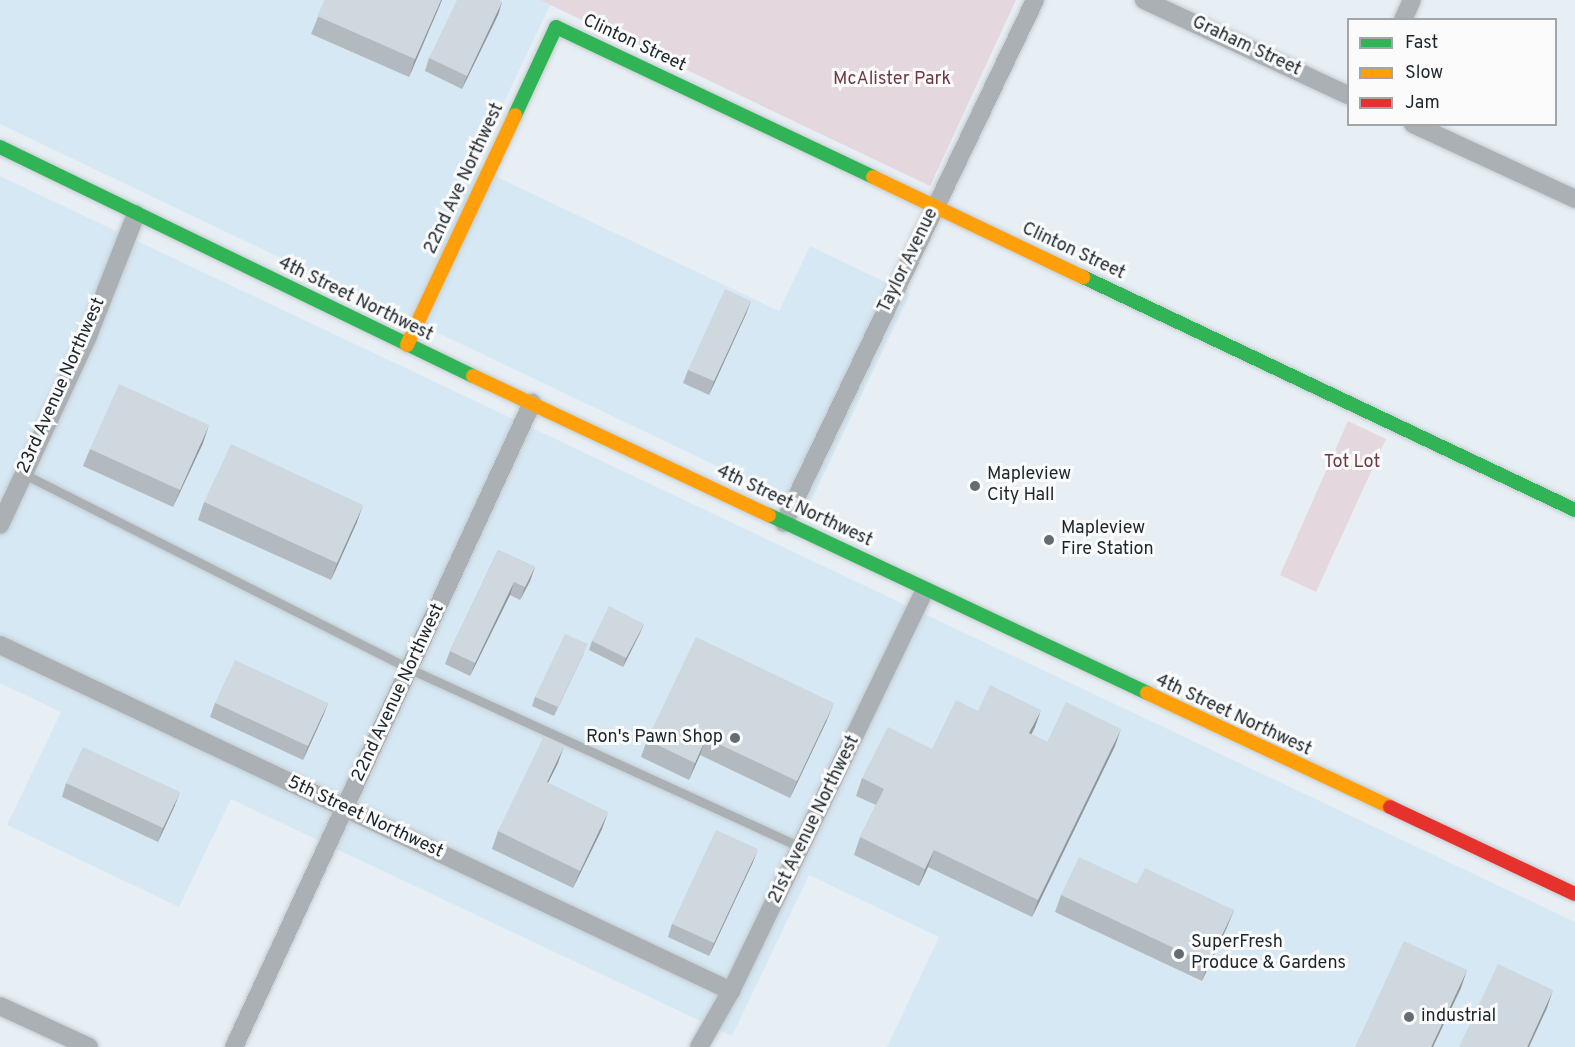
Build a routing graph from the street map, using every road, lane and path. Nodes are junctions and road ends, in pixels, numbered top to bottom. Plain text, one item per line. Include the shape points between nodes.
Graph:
1 (1035, 0) edge
2 (1144, 0) edge
3 (1412, 0) edge
4 (1404, 18) edge
5 (556, 27) joint
6 (1347, 95) edge
7 (1417, 126) edge
8 (0, 147) edge
9 (1575, 199) edge
10 (935, 207) junction
11 (136, 214) junction
12 (407, 345) junction
13 (532, 403) junction
14 (24, 474) junction
15 (1575, 510) edge
16 (784, 523) junction
17 (0, 525) edge
18 (925, 590) junction
19 (0, 645) edge
20 (410, 669) junction
21 (345, 809) junction
22 (801, 848) junction
23 (1575, 894) edge
24 (731, 992) junction
25 (0, 1006) edge
26 (89, 1047) edge
27 (234, 1047) edge
28 (699, 1047) edge

1 - 10 street, Taylor Avenue
2 - 6 street, Graham Street
3 - 4 street
5 - 10 street, Clinton Street
5 - 12 street, 22nd Ave Northwest
7 - 9 street
8 - 11 street, 4th Street Northwest
10 - 15 street, Clinton Street
10 - 16 street, Taylor Avenue
11 - 12 street, 4th Street Northwest
11 - 14 street, 23rd Avenue Northwest via 88,336
12 - 13 street, 4th Street Northwest
13 - 16 street, 4th Street Northwest
13 - 20 street, 22nd Avenue Northwest
14 - 17 street, 23rd Avenue Northwest
14 - 20 lane
16 - 18 street, 4th Street Northwest
18 - 22 street, 21st Avenue Northwest
18 - 23 street, 4th Street Northwest
19 - 21 street, 5th Street Northwest
20 - 21 street, 22nd Avenue Northwest
20 - 22 lane
21 - 24 street, 5th Street Northwest
21 - 27 street, 22nd Avenue Northwest
22 - 24 street, 21st Avenue Northwest
24 - 28 street, 21st Avenue Northwest
25 - 26 street

